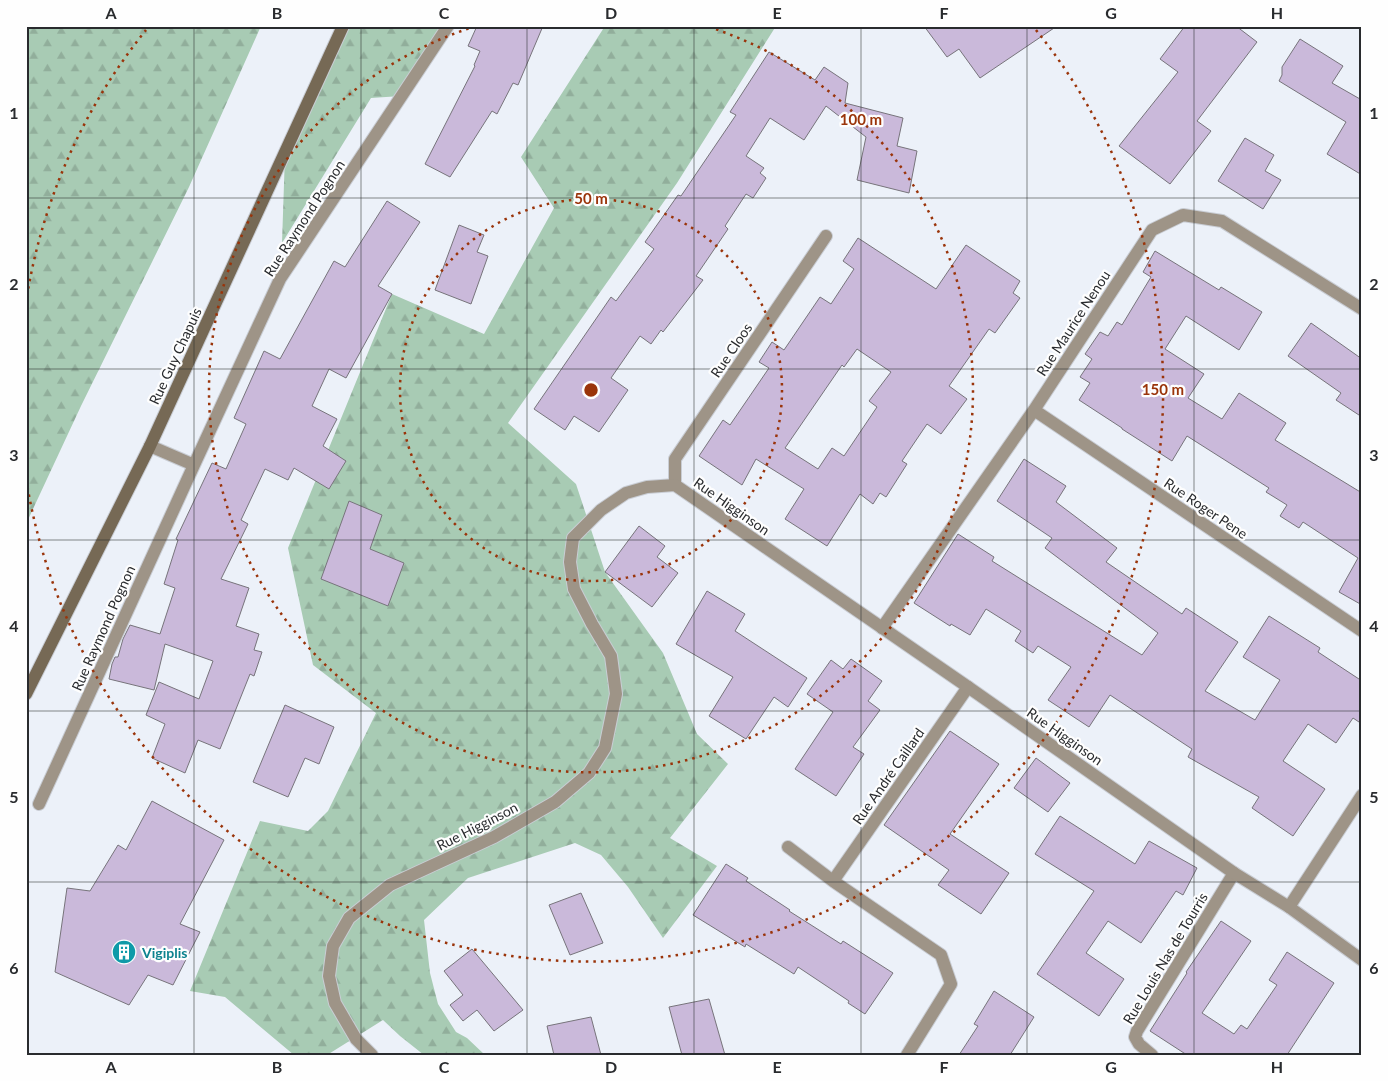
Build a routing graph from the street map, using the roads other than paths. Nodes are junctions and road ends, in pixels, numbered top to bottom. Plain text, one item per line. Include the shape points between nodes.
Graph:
1 (343, 26) edge
2 (448, 26) edge
3 (826, 236) dead end
4 (1362, 309) edge
5 (1034, 410) junction
6 (150, 446) junction
7 (194, 465) junction
8 (675, 485) junction
9 (882, 628) junction
10 (1362, 631) edge
11 (968, 687) junction
12 (26, 694) edge
13 (1362, 795) edge
14 (39, 804) dead end
15 (788, 848) dead end
16 (1234, 873) junction
17 (833, 881) junction
18 (1289, 907) junction
19 (1362, 960) edge
20 (372, 1055) edge
21 (907, 1055) edge
22 (1152, 1055) edge

1 - 6 main road, Rue Guy Chapuis
2 - 7 street, Rue Raymond Pognon via 280,279
3 - 8 street, Rue Cloos via 675,460
4 - 5 street, Rue Maurice Nenou via 1222,221 1183,215 1152,230
5 - 9 street, Rue Maurice Nenou
5 - 10 street, Rue Roger Pene
6 - 7 street
6 - 12 main road, Rue Guy Chapuis
7 - 14 street, Rue Raymond Pognon
8 - 9 street, Rue Higginson
8 - 20 street, Rue Higginson via 647,487 626,493 601,510 573,538 570,562 574,589 611,656 616,694 605,748 589,773 555,802 494,837 390,885 349,918 334,946 329,976 335,1003 356,1039
9 - 11 street, Rue Higginson
11 - 16 street, Rue Higginson
11 - 17 street, Rue André Caillard
13 - 18 street
15 - 17 street
16 - 18 street, Rue Higginson
16 - 22 street, Rue Louis Nas de Tourris via 1136,1030 1134,1037
17 - 21 street via 941,955 951,984
18 - 19 street, Rue Higginson

